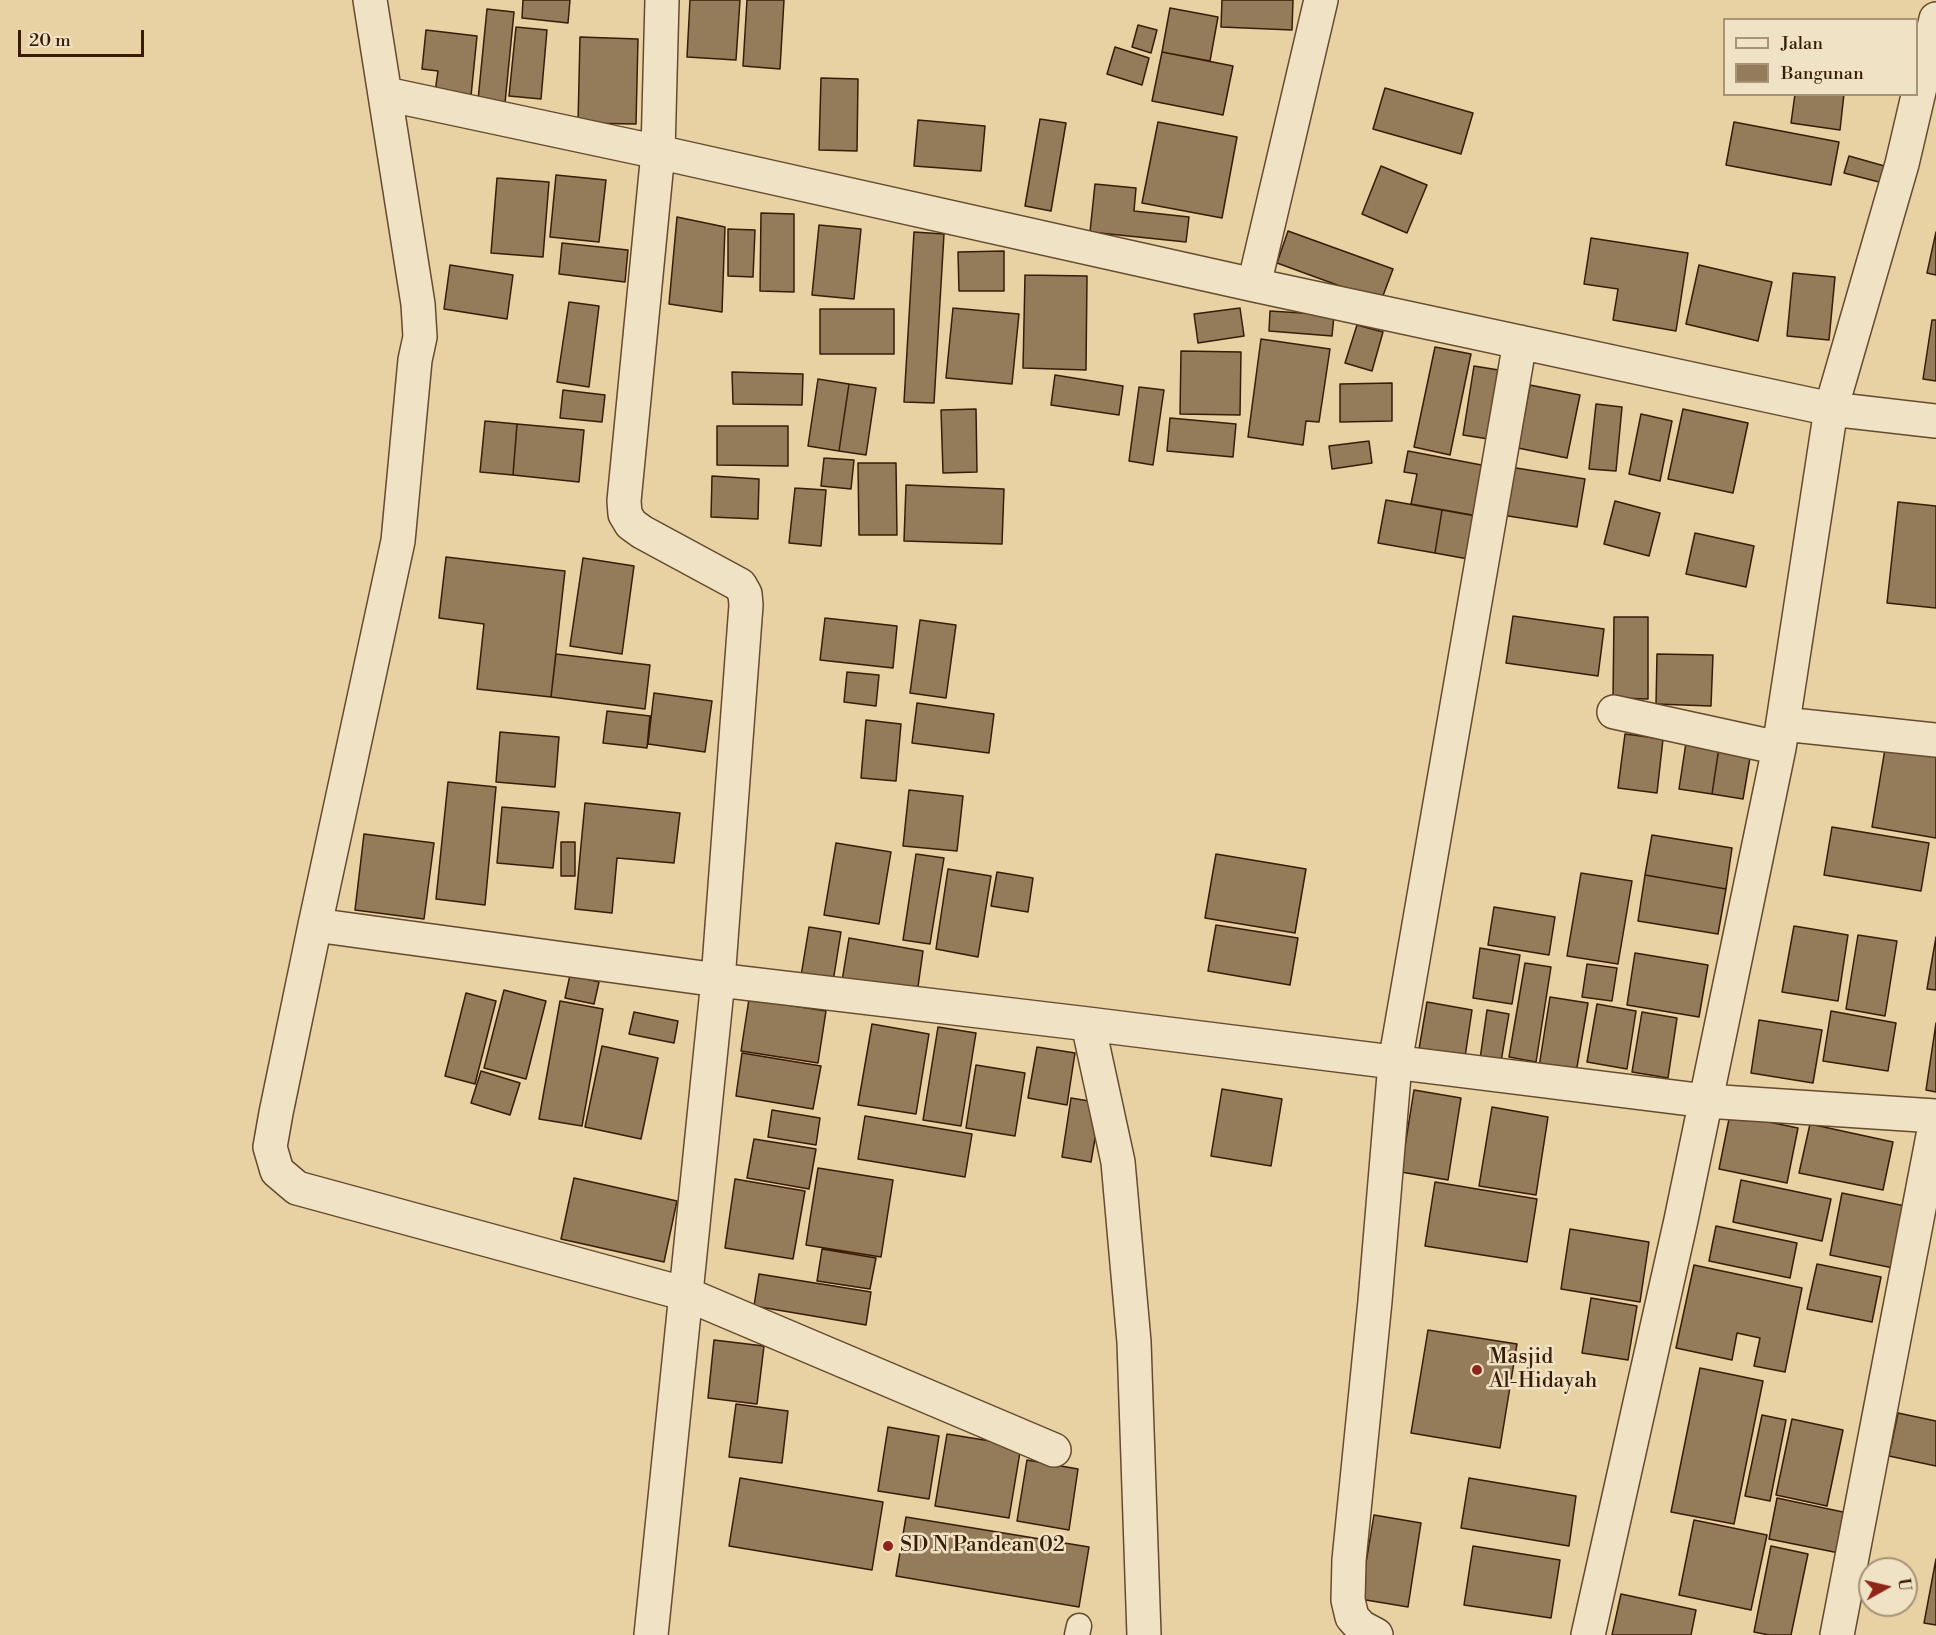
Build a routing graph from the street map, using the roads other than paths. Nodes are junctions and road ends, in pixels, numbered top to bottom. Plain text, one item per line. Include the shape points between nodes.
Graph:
1 (370, 0) edge
2 (662, 0) edge
3 (1321, 0) edge
4 (1936, 19) edge
5 (386, 94) junction
6 (1918, 96) edge
7 (1918, 96) edge
8 (658, 152) junction
9 (1254, 285) junction
10 (1520, 342) junction
11 (1831, 409) junction
12 (1936, 421) edge
13 (1614, 712) dead end
14 (1781, 736) junction
15 (1936, 740) edge
16 (315, 925) junction
17 (718, 980) junction
18 (1088, 1024) junction
19 (1395, 1063) junction
20 (1706, 1101) junction
21 (1936, 1116) edge
22 (1936, 1120) edge
23 (686, 1294) junction
24 (1054, 1450) dead end
25 (651, 1635) edge
26 (1144, 1635) edge
27 (1376, 1635) edge
28 (1588, 1635) edge
29 (1837, 1635) edge

1 - 5 street
2 - 8 street
3 - 9 street
4 - 7 street
5 - 8 street
5 - 16 street via 420,337 398,541
6 - 11 street
8 - 9 street
8 - 17 street via 624,501 631,524 729,577 745,594
9 - 10 street
10 - 11 street
10 - 19 street
11 - 12 street
11 - 14 street
13 - 14 street
14 - 15 street
14 - 20 street
16 - 17 street
16 - 23 street via 270,1147 277,1171 297,1188
17 - 18 street
17 - 23 street
18 - 19 street
18 - 26 street via 1118,1162 1134,1342
19 - 20 street
19 - 27 street via 1348,1580 1352,1617
20 - 21 street
20 - 28 street
22 - 29 street
23 - 24 street
23 - 25 street

